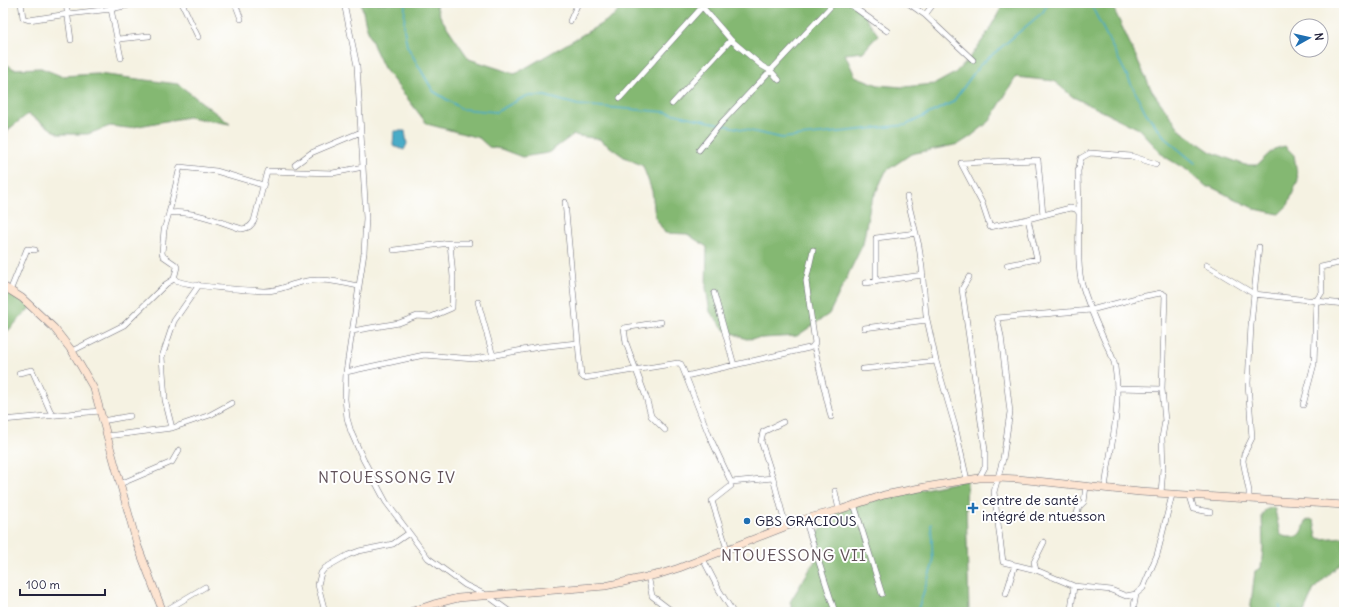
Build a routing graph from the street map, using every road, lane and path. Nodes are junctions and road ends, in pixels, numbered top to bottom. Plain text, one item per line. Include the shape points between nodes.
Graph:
1 (21, 3) edge
2 (66, 3) edge
3 (113, 3) edge
4 (138, 3) edge
5 (182, 3) edge
6 (235, 3) edge
7 (344, 3) edge
8 (578, 3) edge
9 (834, 3) edge
10 (848, 3) edge
11 (908, 3) edge
12 (934, 3) edge
13 (700, 4) edge
14 (110, 9) junction
15 (68, 14) junction
16 (926, 15) junction
17 (241, 19) dead end
18 (570, 21) dead end
19 (887, 31) dead end
20 (148, 36) dead end
21 (198, 37) dead end
22 (118, 39) junction
23 (71, 40) dead end
24 (731, 40) junction
25 (122, 58) dead end
26 (973, 60) dead end
27 (771, 71) junction
28 (779, 80) dead end
29 (620, 98) dead end
30 (672, 104) dead end
31 (361, 132) junction
32 (699, 150) dead end
33 (1156, 164) dead end
34 (295, 165) dead end
35 (363, 167) junction
36 (263, 185) junction
37 (907, 197) dead end
38 (566, 202) dead end
39 (169, 212) junction
40 (1079, 213) junction
41 (1043, 215) junction
42 (1028, 219) junction
43 (916, 233) junction
44 (450, 243) junction
45 (469, 243) dead end
46 (1259, 247) dead end
47 (35, 250) dead end
48 (394, 250) dead end
49 (812, 250) dead end
50 (1339, 263) dead end
51 (1007, 265) dead end
52 (1206, 265) dead end
53 (923, 275) junction
54 (969, 277) dead end
55 (174, 279) junction
56 (876, 282) junction
57 (865, 283) dead end
58 (199, 285) junction
59 (3, 286) edge
60 (358, 286) junction
61 (10, 291) junction
62 (714, 293) dead end
63 (1254, 294) junction
64 (1316, 301) junction
65 (478, 302) dead end
66 (1344, 304) edge
67 (1091, 310) junction
68 (927, 320) junction
69 (661, 322) dead end
70 (864, 328) dead end
71 (352, 331) junction
72 (577, 343) junction
73 (814, 346) junction
74 (72, 351) junction
75 (493, 356) junction
76 (936, 361) junction
77 (734, 365) junction
78 (863, 369) dead end
79 (635, 370) junction
80 (346, 372) junction
81 (20, 373) dead end
82 (686, 376) junction
83 (1117, 388) junction
84 (1162, 389) junction
85 (232, 403) dead end
86 (1303, 405) dead end
87 (100, 411) junction
88 (52, 415) junction
89 (130, 416) dead end
90 (831, 417) dead end
91 (3, 420) edge
92 (102, 420) junction
93 (783, 422) dead end
94 (172, 428) junction
95 (665, 430) dead end
96 (107, 436) junction
97 (179, 450) dead end
98 (772, 478) junction
99 (979, 478) junction
100 (998, 478) junction
101 (967, 480) junction
102 (732, 482) junction
103 (120, 484) junction
104 (1086, 486) junction
105 (1105, 488) junction
106 (835, 491) dead end
107 (1161, 493) junction
108 (1172, 495) junction
109 (1190, 496) junction
110 (1249, 500) junction
111 (854, 504) junction
112 (1344, 505) edge
113 (839, 510) junction
114 (1210, 512) dead end
115 (804, 519) junction
116 (1075, 519) dead end
117 (786, 527) junction
118 (409, 533) junction
119 (1044, 542) dead end
120 (727, 549) junction
121 (703, 558) junction
122 (1015, 565) junction
123 (1036, 570) junction
124 (648, 576) junction
125 (1074, 586) junction
126 (205, 587) dead end
127 (882, 594) dead end
128 (1006, 594) dead end
129 (1136, 594) junction
130 (488, 596) junction
131 (163, 612) edge
132 (325, 612) edge
133 (410, 612) edge
134 (510, 612) edge
135 (675, 612) edge
136 (733, 612) edge
137 (835, 612) edge
138 (1072, 612) edge
139 (1133, 612) edge

1 - 15 street via 23,18 29,20
2 - 15 street
3 - 14 street
4 - 14 street
5 - 21 street
6 - 17 street
7 - 31 street via 357,66
8 - 18 street
9 - 27 street
10 - 19 street
11 - 16 street
12 - 16 street
13 - 24 street
13 - 29 street
14 - 15 street
14 - 22 street
15 - 23 street
16 - 26 street
20 - 22 street
22 - 25 street
24 - 27 street
24 - 30 street
27 - 28 street
27 - 32 street
31 - 34 street via 311,153
31 - 35 street
33 - 40 street via 1131,156 1090,153 1081,158 1078,171
35 - 36 street via 333,173 267,171
35 - 60 street via 366,229
36 - 39 street via 254,221 247,228 242,229 191,214
36 - 39 street via 216,172 180,167
37 - 43 street
38 - 72 street
39 - 55 street via 162,253 177,267
40 - 41 street via 1076,209 1070,208
40 - 67 street via 1080,275
41 - 42 street
41 - 42 street via 1038,160 960,163 982,202 990,227
42 - 51 street via 1037,259
43 - 53 street
43 - 56 street via 876,238
44 - 45 street
44 - 48 street
44 - 71 street via 452,308 431,317 418,316 399,323
46 - 63 street
47 - 61 street via 26,248
49 - 73 street via 806,281
50 - 64 street via 1321,267 1322,292
52 - 63 street
53 - 56 street
53 - 68 street
54 - 99 street via 962,289 985,450 985,467
55 - 58 street
55 - 74 street via 124,325
56 - 57 street
58 - 60 street via 276,291 301,282 329,280
58 - 94 street via 174,321 162,357 165,400
59 - 61 street
60 - 71 street
61 - 74 street via 22,298 45,319
62 - 77 street
63 - 64 street
63 - 110 street via 1248,383 1252,438 1243,461
64 - 66 street
64 - 86 street via 1314,364
65 - 75 street
67 - 83 street via 1111,353
67 - 84 street via 1140,297 1165,294
67 - 100 street via 997,318 1010,412
68 - 70 street
68 - 76 street
69 - 79 street via 624,328 626,344
71 - 80 street
72 - 75 street
72 - 79 street via 582,377
73 - 77 street
73 - 90 street
74 - 87 street via 95,392
75 - 80 street via 474,359 424,355
76 - 78 street
76 - 101 street via 955,426
77 - 82 street
79 - 82 street via 678,363
79 - 95 street via 651,416
80 - 118 street via 345,399 351,432 386,502
81 - 88 street via 32,370
82 - 102 street via 709,435
83 - 84 street
83 - 105 street via 1114,431
84 - 107 street via 1165,421 1162,438
85 - 94 street via 210,415
87 - 88 street
87 - 92 street
88 - 91 street
89 - 92 street
92 - 96 street
93 - 98 street via 763,432 761,441
94 - 96 street
96 - 103 street
97 - 103 street via 172,462
98 - 102 street
98 - 117 street
99 - 100 street
99 - 101 street
100 - 104 street
100 - 122 street via 994,492 1003,562
101 - 111 street via 884,495
102 - 120 street via 731,486 712,501
103 - 131 street via 137,544
104 - 105 street
104 - 116 street via 1084,502 1079,507
105 - 107 street
106 - 113 street
107 - 108 street
108 - 109 street
108 - 129 street via 1157,555 1142,588
109 - 110 street
109 - 114 street via 1194,509
110 - 112 street
111 - 113 street
111 - 127 street
113 - 115 street
115 - 117 street
115 - 137 street
117 - 120 street
118 - 130 street via 428,558 465,585
118 - 132 street via 393,544 359,551 325,568 318,585
119 - 123 street via 1034,562
120 - 121 street
121 - 124 street via 679,568
121 - 136 street
122 - 123 street
122 - 128 street
123 - 125 street
124 - 130 street via 594,588
124 - 135 street via 652,596
125 - 129 street via 1110,590 1126,596
125 - 138 street
126 - 131 street
129 - 139 street
130 - 133 street via 446,600
130 - 134 street

